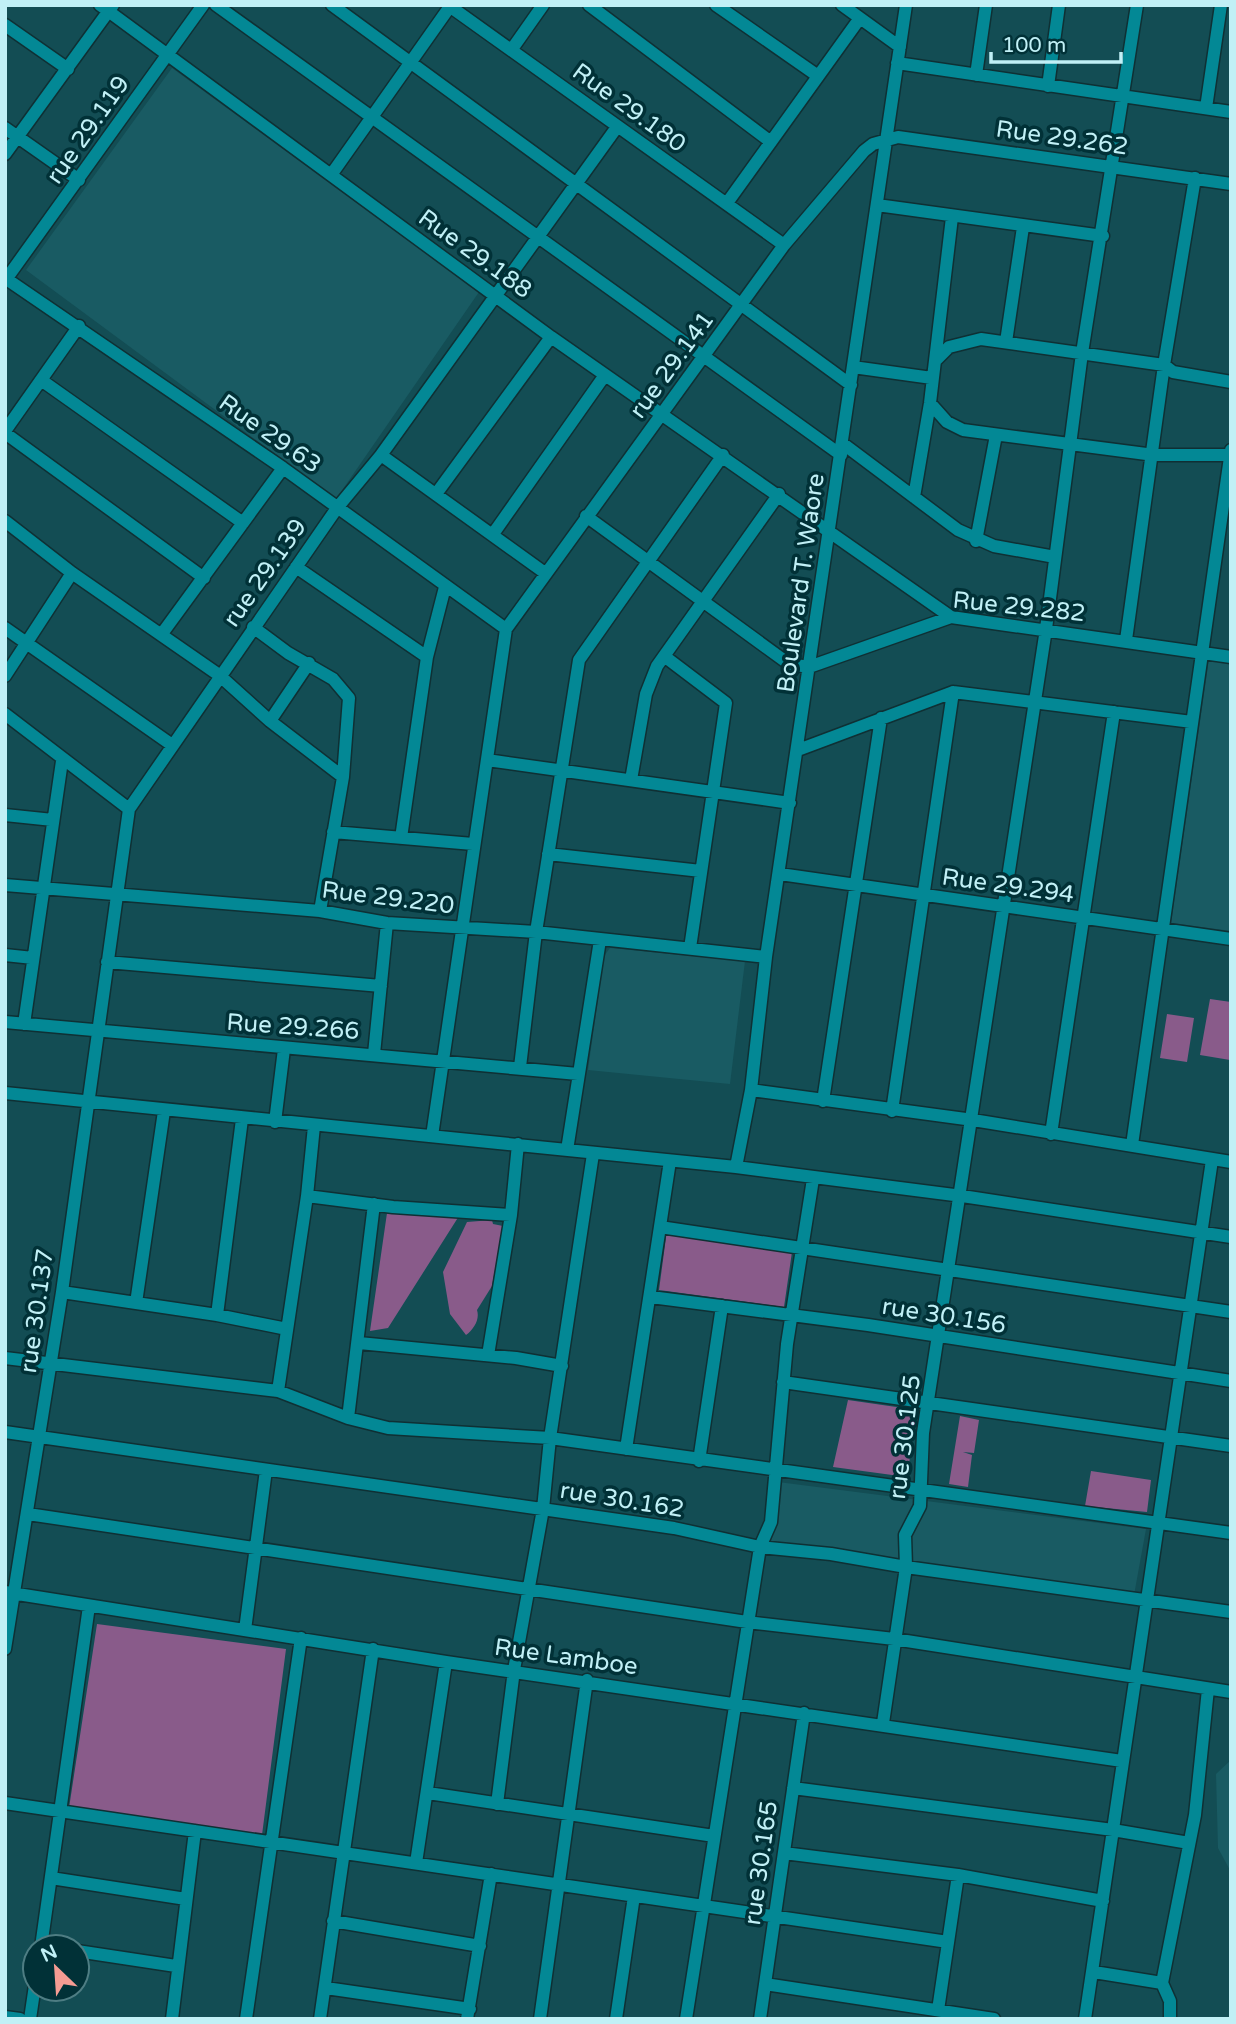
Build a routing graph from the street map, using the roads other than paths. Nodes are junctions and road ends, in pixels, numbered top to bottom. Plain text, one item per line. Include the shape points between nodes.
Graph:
1 (202, 5) edge
2 (216, 5) edge
3 (332, 5) edge
4 (543, 5) edge
5 (589, 5) edge
6 (716, 5) edge
7 (842, 5) edge
8 (906, 5) edge
9 (986, 5) edge
10 (1059, 5) edge
11 (1137, 5) edge
12 (1221, 5) edge
13 (450, 6) edge
14 (108, 7) edge
15 (860, 18) junction
16 (5, 25) edge
17 (900, 47) junction
18 (512, 49) junction
19 (165, 55) junction
20 (409, 64) junction
21 (897, 64) junction
22 (68, 69) junction
23 (976, 75) junction
24 (818, 76) junction
25 (1048, 86) junction
26 (1123, 95) junction
27 (1206, 108) junction
28 (1231, 112) edge
29 (372, 118) junction
30 (617, 127) junction
31 (5, 128) edge
32 (19, 137) junction
33 (886, 139) junction
34 (771, 142) junction
35 (5, 154) edge
36 (1113, 167) junction
37 (331, 175) junction
38 (1195, 178) junction
39 (79, 180) junction
40 (576, 183) junction
41 (1231, 184) edge
42 (727, 203) junction
43 (877, 205) junction
44 (952, 217) junction
45 (1023, 227) junction
46 (1103, 236) junction
47 (536, 237) junction
48 (784, 245) junction
49 (6, 278) edge
50 (496, 295) junction
51 (743, 303) junction
52 (79, 326) junction
53 (551, 337) junction
54 (1006, 342) junction
55 (1082, 353) junction
56 (704, 357) junction
57 (935, 361) junction
58 (1164, 365) junction
59 (853, 367) junction
60 (605, 375) junction
61 (932, 378) junction
62 (41, 380) junction
63 (1231, 382) edge
64 (851, 385) junction
65 (930, 403) junction
66 (664, 414) junction
67 (5, 432) edge
68 (996, 435) junction
69 (1070, 445) junction
70 (842, 449) junction
71 (1231, 450) edge
72 (381, 455) junction
73 (723, 455) junction
74 (1154, 455) junction
75 (1230, 455) edge
76 (283, 468) junction
77 (436, 494) junction
78 (779, 494) junction
79 (914, 497) junction
80 (337, 508) junction
81 (586, 516) junction
82 (5, 521) edge
83 (243, 523) junction
84 (830, 529) junction
85 (493, 534) junction
86 (976, 541) junction
87 (1055, 557) junction
88 (648, 560) junction
89 (296, 567) junction
90 (72, 573) junction
91 (545, 573) junction
92 (204, 578) junction
93 (445, 587) junction
94 (702, 599) junction
95 (951, 617) junction
96 (253, 627) junction
97 (5, 628) edge
98 (506, 629) junction
99 (1046, 629) junction
100 (161, 635) junction
101 (1126, 640) junction
102 (25, 642) junction
103 (1203, 653) junction
104 (664, 656) junction
105 (427, 657) junction
106 (1231, 657) edge
107 (309, 663) junction
108 (809, 667) junction
109 (219, 675) junction
110 (5, 676) edge
111 (953, 692) junction
112 (1033, 701) junction
113 (1114, 712) junction
114 (5, 715) edge
115 (881, 718) junction
116 (270, 721) junction
117 (1192, 722) junction
118 (172, 744) junction
119 (798, 750) junction
120 (487, 760) junction
121 (62, 761) junction
122 (560, 770) junction
123 (343, 777) junction
124 (631, 780) junction
125 (712, 794) junction
126 (790, 803) junction
127 (129, 809) junction
128 (5, 815) edge
129 (53, 820) junction
130 (333, 832) junction
131 (401, 838) junction
132 (473, 844) junction
133 (548, 854) junction
134 (701, 870) junction
135 (780, 874) junction
136 (857, 884) junction
137 (5, 885) edge
138 (46, 889) junction
139 (116, 894) junction
140 (925, 895) junction
141 (1003, 907) junction
142 (320, 911) junction
143 (1085, 919) junction
144 (387, 922) junction
145 (462, 928) junction
146 (1160, 929) junction
147 (536, 932) junction
148 (1231, 939) edge
149 (600, 940) junction
150 (690, 948) junction
151 (5, 955) edge
152 (766, 957) junction
153 (33, 958) junction
154 (107, 962) junction
155 (381, 986) junction
156 (5, 1022) edge
157 (24, 1024) junction
158 (99, 1031) junction
159 (284, 1049) junction
160 (374, 1054) junction
161 (442, 1060) junction
162 (520, 1067) junction
163 (578, 1074) junction
164 (751, 1090) junction
165 (6, 1098) edge
166 (823, 1101) junction
167 (86, 1102) junction
168 (164, 1111) junction
169 (892, 1111) junction
170 (242, 1119) junction
171 (973, 1120) junction
172 (275, 1122) junction
173 (314, 1126) junction
174 (1051, 1134) junction
175 (432, 1136) junction
176 (518, 1144) junction
177 (1132, 1145) junction
178 (567, 1150) junction
179 (593, 1154) junction
180 (1212, 1160) junction
181 (670, 1161) junction
182 (1231, 1161) edge
183 (736, 1167) junction
184 (813, 1179) junction
185 (307, 1196) junction
186 (962, 1196) junction
187 (374, 1204) junction
188 (511, 1215) junction
189 (660, 1227) junction
190 (1204, 1233) junction
191 (1231, 1237) edge
192 (802, 1250) junction
193 (949, 1270) junction
194 (62, 1292) junction
195 (651, 1297) junction
196 (136, 1303) junction
197 (722, 1306) junction
198 (1191, 1307) junction
199 (1231, 1312) edge
200 (217, 1315) junction
201 (792, 1315) junction
202 (287, 1329) junction
203 (940, 1336) junction
204 (359, 1343) junction
205 (488, 1355) junction
206 (5, 1358) edge
207 (51, 1362) junction
208 (562, 1366) junction
209 (1181, 1374) junction
210 (1231, 1381) edge
211 (783, 1382) junction
212 (278, 1391) junction
213 (928, 1405) junction
214 (348, 1418) junction
215 (5, 1432) edge
216 (1169, 1436) junction
217 (40, 1438) junction
218 (550, 1438) junction
219 (1231, 1446) edge
220 (626, 1450) junction
221 (699, 1461) junction
222 (266, 1470) junction
223 (774, 1471) junction
224 (922, 1492) junction
225 (543, 1509) junction
226 (28, 1514) junction
227 (1157, 1522) junction
228 (1231, 1533) edge
229 (760, 1547) junction
230 (256, 1549) junction
231 (906, 1567) junction
232 (531, 1589) junction
233 (10, 1593) edge
234 (1146, 1600) junction
235 (89, 1606) junction
236 (1231, 1612) edge
237 (747, 1622) junction
238 (245, 1630) junction
239 (301, 1638) junction
240 (894, 1639) junction
241 (5, 1649) edge
242 (373, 1649) junction
243 (446, 1662) junction
244 (514, 1670) junction
245 (1135, 1676) junction
246 (587, 1680) junction
247 (1208, 1689) junction
248 (1231, 1692) edge
249 (735, 1702) junction
250 (804, 1713) junction
251 (883, 1723) junction
252 (1122, 1761) junction
253 (793, 1788) junction
254 (428, 1793) junction
255 (5, 1803) edge
256 (497, 1804) junction
257 (60, 1812) junction
258 (569, 1815) junction
259 (1113, 1830) junction
260 (195, 1831) junction
261 (715, 1836) junction
262 (271, 1843) junction
263 (1189, 1843) junction
264 (344, 1852) junction
265 (784, 1853) junction
266 (416, 1863) junction
267 (491, 1874) junction
268 (958, 1875) junction
269 (51, 1878) junction
270 (560, 1885) junction
271 (634, 1896) junction
272 (186, 1899) junction
273 (1103, 1901) junction
274 (702, 1908) junction
275 (774, 1918) junction
276 (333, 1921) junction
277 (46, 1933) edge
278 (948, 1942) junction
279 (480, 1946) junction
280 (91, 1953) edge
281 (176, 1966) junction
282 (1094, 1972) junction
283 (1162, 1983) junction
284 (765, 1984) junction
285 (326, 1988) junction
286 (938, 2010) junction
287 (468, 2014) edge
288 (5, 2017) edge
289 (20, 2019) edge
290 (172, 2019) edge
291 (246, 2019) edge
292 (320, 2019) edge
293 (540, 2019) edge
294 (616, 2019) edge
295 (686, 2019) edge
296 (760, 2019) edge
297 (994, 2019) edge
298 (1086, 2019) edge
299 (1170, 2019) edge

1 - 19 street, rue 29.119
2 - 29 street
3 - 20 street
4 - 18 street
5 - 34 street
6 - 24 street
7 - 15 street
8 - 17 street, Boulevard T. Waore
9 - 23 street
10 - 25 street
11 - 26 street, rue 30.125
12 - 27 street
13 - 18 street, Rue 29.180
13 - 20 street
14 - 19 street, Rue 29.188
14 - 22 street
15 - 17 street
15 - 24 street
16 - 22 street
17 - 21 street, Boulevard T. Waore
18 - 30 street, Rue 29.180
19 - 37 street, Rue 29.188
19 - 39 street, rue 29.119
20 - 29 street
20 - 40 street
21 - 23 street
21 - 33 street, Boulevard T. Waore
22 - 32 street
23 - 25 street
24 - 34 street
25 - 26 street
26 - 27 street
26 - 36 street, rue 30.125
27 - 28 street
29 - 37 street
29 - 47 street
30 - 40 street, rue 29.139
30 - 42 street, Rue 29.180
31 - 32 street
32 - 35 street
32 - 39 street
33 - 36 street, Rue 29.262 via 911,137
33 - 43 street, Boulevard T. Waore
33 - 48 street, rue 29.141 via 864,151
34 - 42 street
36 - 38 street, Rue 29.262
36 - 46 street, rue 30.125
37 - 50 street, Rue 29.188
38 - 41 street, Rue 29.262
38 - 58 street
39 - 49 street, rue 29.119
40 - 47 street, rue 29.139
40 - 51 street
42 - 48 street, Rue 29.180
43 - 44 street
43 - 59 street, Boulevard T. Waore
44 - 45 street
44 - 57 street
45 - 46 street
45 - 54 street
46 - 55 street, rue 30.125
47 - 50 street, rue 29.139
47 - 56 street
48 - 51 street, rue 29.141
49 - 52 street, Rue 29.63
50 - 53 street, Rue 29.188
50 - 72 street, rue 29.139
51 - 56 street, rue 29.141
51 - 64 street
52 - 62 street
52 - 76 street, Rue 29.63
53 - 60 street, Rue 29.188
53 - 77 street
54 - 55 street
54 - 57 street via 961,342
55 - 58 street
55 - 69 street, rue 30.125
56 - 66 street, rue 29.141
56 - 70 street
57 - 61 street
58 - 63 street via 1173,372
58 - 74 street
59 - 61 street
59 - 64 street, Boulevard T. Waore
60 - 66 street, Rue 29.188
60 - 85 street
61 - 65 street
62 - 67 street
62 - 83 street
64 - 70 street, Boulevard T. Waore
65 - 68 street via 947,422 963,430
65 - 79 street
66 - 73 street, Rue 29.188
66 - 81 street, rue 29.141
67 - 92 street
68 - 69 street
68 - 86 street
69 - 74 street
69 - 87 street, rue 30.125
70 - 79 street
70 - 84 street, Boulevard T. Waore
71 - 75 street
72 - 77 street
72 - 80 street, rue 29.139
73 - 78 street, Rue 29.188
73 - 88 street
74 - 75 street
74 - 101 street
75 - 103 street
76 - 80 street, Rue 29.63
76 - 83 street
77 - 85 street
78 - 84 street, Rue 29.188
78 - 94 street
79 - 86 street
80 - 89 street, rue 29.139
80 - 93 street, Rue 29.63
81 - 88 street
81 - 91 street, rue 29.141
82 - 90 street
83 - 92 street
84 - 95 street, Rue 29.188
84 - 108 street, Boulevard T. Waore
85 - 91 street
86 - 87 street
87 - 99 street, rue 30.125
88 - 94 street
88 - 122 street via 579,660
89 - 96 street, rue 29.139
89 - 105 street
90 - 100 street
90 - 102 street
91 - 98 street, rue 29.141
92 - 100 street
93 - 98 street, Rue 29.63
93 - 105 street
94 - 104 street
94 - 108 street via 789,664
95 - 99 street, Rue 29.282
95 - 108 street, Rue 29.282
96 - 107 street
96 - 109 street, rue 29.139
97 - 102 street
98 - 120 street
99 - 101 street, Rue 29.282
99 - 112 street, rue 30.125
100 - 109 street
101 - 103 street, Rue 29.282
102 - 110 street
102 - 118 street
103 - 106 street, Rue 29.282
103 - 117 street
104 - 124 street via 646,694
104 - 125 street via 726,701
105 - 131 street
107 - 116 street
107 - 123 street via 333,679 349,698
108 - 119 street, Boulevard T. Waore
109 - 116 street
109 - 118 street, rue 29.139
111 - 112 street
111 - 115 street
111 - 140 street
112 - 113 street
112 - 141 street, rue 30.125
113 - 117 street
113 - 143 street
114 - 121 street
115 - 119 street
115 - 136 street
116 - 123 street
117 - 146 street
118 - 127 street, rue 29.139
119 - 126 street, Boulevard T. Waore
120 - 122 street
120 - 132 street
121 - 127 street
121 - 129 street
122 - 124 street
122 - 133 street
123 - 130 street
124 - 125 street
125 - 126 street
125 - 134 street
126 - 135 street, Boulevard T. Waore
127 - 139 street, rue 29.139
128 - 129 street
129 - 138 street
130 - 131 street
130 - 142 street
131 - 132 street
132 - 145 street
133 - 134 street
133 - 147 street
134 - 150 street
135 - 136 street, Rue 29.294
135 - 152 street, Boulevard T. Waore
136 - 140 street, Rue 29.294
136 - 166 street
137 - 138 street, Rue 29.220
138 - 139 street, Rue 29.220
138 - 153 street
139 - 142 street, Rue 29.220
139 - 154 street, rue 29.139
140 - 141 street, Rue 29.294
140 - 169 street
141 - 143 street, Rue 29.294
141 - 171 street, rue 30.125
142 - 144 street, Rue 29.220
143 - 146 street, Rue 29.294
143 - 174 street
144 - 145 street, Rue 29.220
144 - 155 street
145 - 147 street, Rue 29.220
145 - 161 street
146 - 148 street, Rue 29.294
146 - 177 street
147 - 149 street, Rue 29.220
147 - 162 street
149 - 150 street, Rue 29.220
149 - 163 street
150 - 152 street, Rue 29.220
151 - 153 street
152 - 164 street, Boulevard T. Waore
153 - 157 street
154 - 155 street
154 - 158 street, rue 29.139
155 - 160 street
156 - 157 street, Rue 29.266
157 - 158 street, Rue 29.266
158 - 159 street, Rue 29.266
158 - 167 street, rue 29.139
159 - 160 street, Rue 29.266
159 - 172 street
160 - 161 street, Rue 29.266
161 - 162 street, Rue 29.266
161 - 175 street
162 - 163 street, Rue 29.266
163 - 178 street
164 - 166 street
164 - 183 street, Boulevard T. Waore
165 - 167 street
166 - 169 street
167 - 168 street
167 - 194 street, rue 30.137
168 - 170 street
168 - 196 street
169 - 171 street
170 - 172 street
170 - 200 street
171 - 174 street
171 - 186 street, rue 30.125
172 - 173 street
173 - 175 street
173 - 185 street
174 - 177 street
175 - 176 street
176 - 178 street
176 - 188 street
177 - 180 street
178 - 179 street
179 - 181 street
179 - 208 street
180 - 182 street
180 - 190 street
181 - 183 street
181 - 189 street
183 - 184 street
184 - 186 street
184 - 192 street
185 - 187 street
185 - 202 street
186 - 190 street
186 - 193 street, rue 30.125
187 - 188 street
187 - 204 street
188 - 205 street
189 - 192 street
189 - 195 street
190 - 191 street
190 - 198 street
192 - 193 street
192 - 201 street
193 - 198 street
193 - 203 street, rue 30.125
194 - 196 street
194 - 207 street, rue 30.137
195 - 197 street, rue 30.156
195 - 220 street
196 - 200 street
197 - 201 street, rue 30.156
197 - 221 street
198 - 199 street
198 - 209 street
200 - 202 street
201 - 203 street, rue 30.156
201 - 211 street
202 - 212 street
203 - 209 street, rue 30.156
203 - 213 street, rue 30.125
204 - 205 street
204 - 214 street
205 - 208 street
206 - 207 street
207 - 212 street
207 - 217 street, rue 30.137
208 - 218 street
209 - 210 street, rue 30.156
209 - 216 street
211 - 213 street
211 - 223 street
212 - 214 street
213 - 216 street
213 - 224 street, rue 30.125
214 - 218 street via 388,1428
215 - 217 street, rue 30.162
216 - 219 street
216 - 227 street
217 - 222 street, rue 30.162
217 - 226 street, rue 30.137
218 - 220 street
218 - 225 street
220 - 221 street
221 - 223 street
222 - 225 street, rue 30.162
222 - 230 street
223 - 224 street
223 - 229 street via 771,1522
224 - 227 street
224 - 231 street, rue 30.125 via 905,1535
225 - 229 street, rue 30.162 via 674,1528
225 - 232 street
226 - 230 street
226 - 233 street, rue 30.137
227 - 228 street
227 - 234 street
229 - 231 street, rue 30.162
229 - 237 street
230 - 232 street
230 - 238 street
231 - 234 street, rue 30.162
231 - 240 street, rue 30.125
232 - 237 street
232 - 244 street
233 - 235 street, Rue Lamboe
233 - 241 street, rue 30.137
234 - 236 street, rue 30.162
234 - 245 street
235 - 238 street, Rue Lamboe
235 - 257 street
237 - 240 street
237 - 249 street
238 - 239 street, Rue Lamboe
239 - 242 street, Rue Lamboe
239 - 262 street
240 - 245 street
240 - 251 street, rue 30.125
242 - 243 street, Rue Lamboe
242 - 264 street
243 - 244 street, Rue Lamboe
243 - 254 street
244 - 246 street, Rue Lamboe
244 - 256 street
245 - 247 street
245 - 252 street
246 - 249 street, Rue Lamboe
246 - 258 street
247 - 248 street
247 - 263 street
249 - 250 street, Rue Lamboe
249 - 261 street
250 - 251 street, Rue Lamboe
250 - 253 street, rue 30.165
251 - 252 street, Rue Lamboe
252 - 259 street
253 - 259 street
253 - 265 street, rue 30.165
254 - 256 street
254 - 266 street
255 - 257 street
256 - 258 street
257 - 260 street
257 - 269 street
258 - 261 street
258 - 270 street
259 - 263 street
259 - 273 street
260 - 262 street
260 - 272 street
261 - 274 street
262 - 264 street
262 - 291 street
263 - 283 street
264 - 266 street
264 - 276 street
265 - 268 street
265 - 275 street, rue 30.165
266 - 267 street
267 - 270 street
267 - 279 street
268 - 273 street
268 - 278 street
269 - 272 street
269 - 277 street
270 - 271 street
270 - 293 street
271 - 274 street
271 - 294 street
272 - 281 street
273 - 282 street
274 - 275 street
274 - 295 street
275 - 278 street
275 - 284 street, rue 30.165
276 - 279 street
276 - 285 street
278 - 286 street
279 - 287 street
280 - 281 street
281 - 290 street
282 - 283 street
282 - 298 street
283 - 299 street via 1170,2001
284 - 286 street
284 - 296 street, rue 30.165
285 - 287 street
285 - 292 street
286 - 297 street
288 - 289 street

